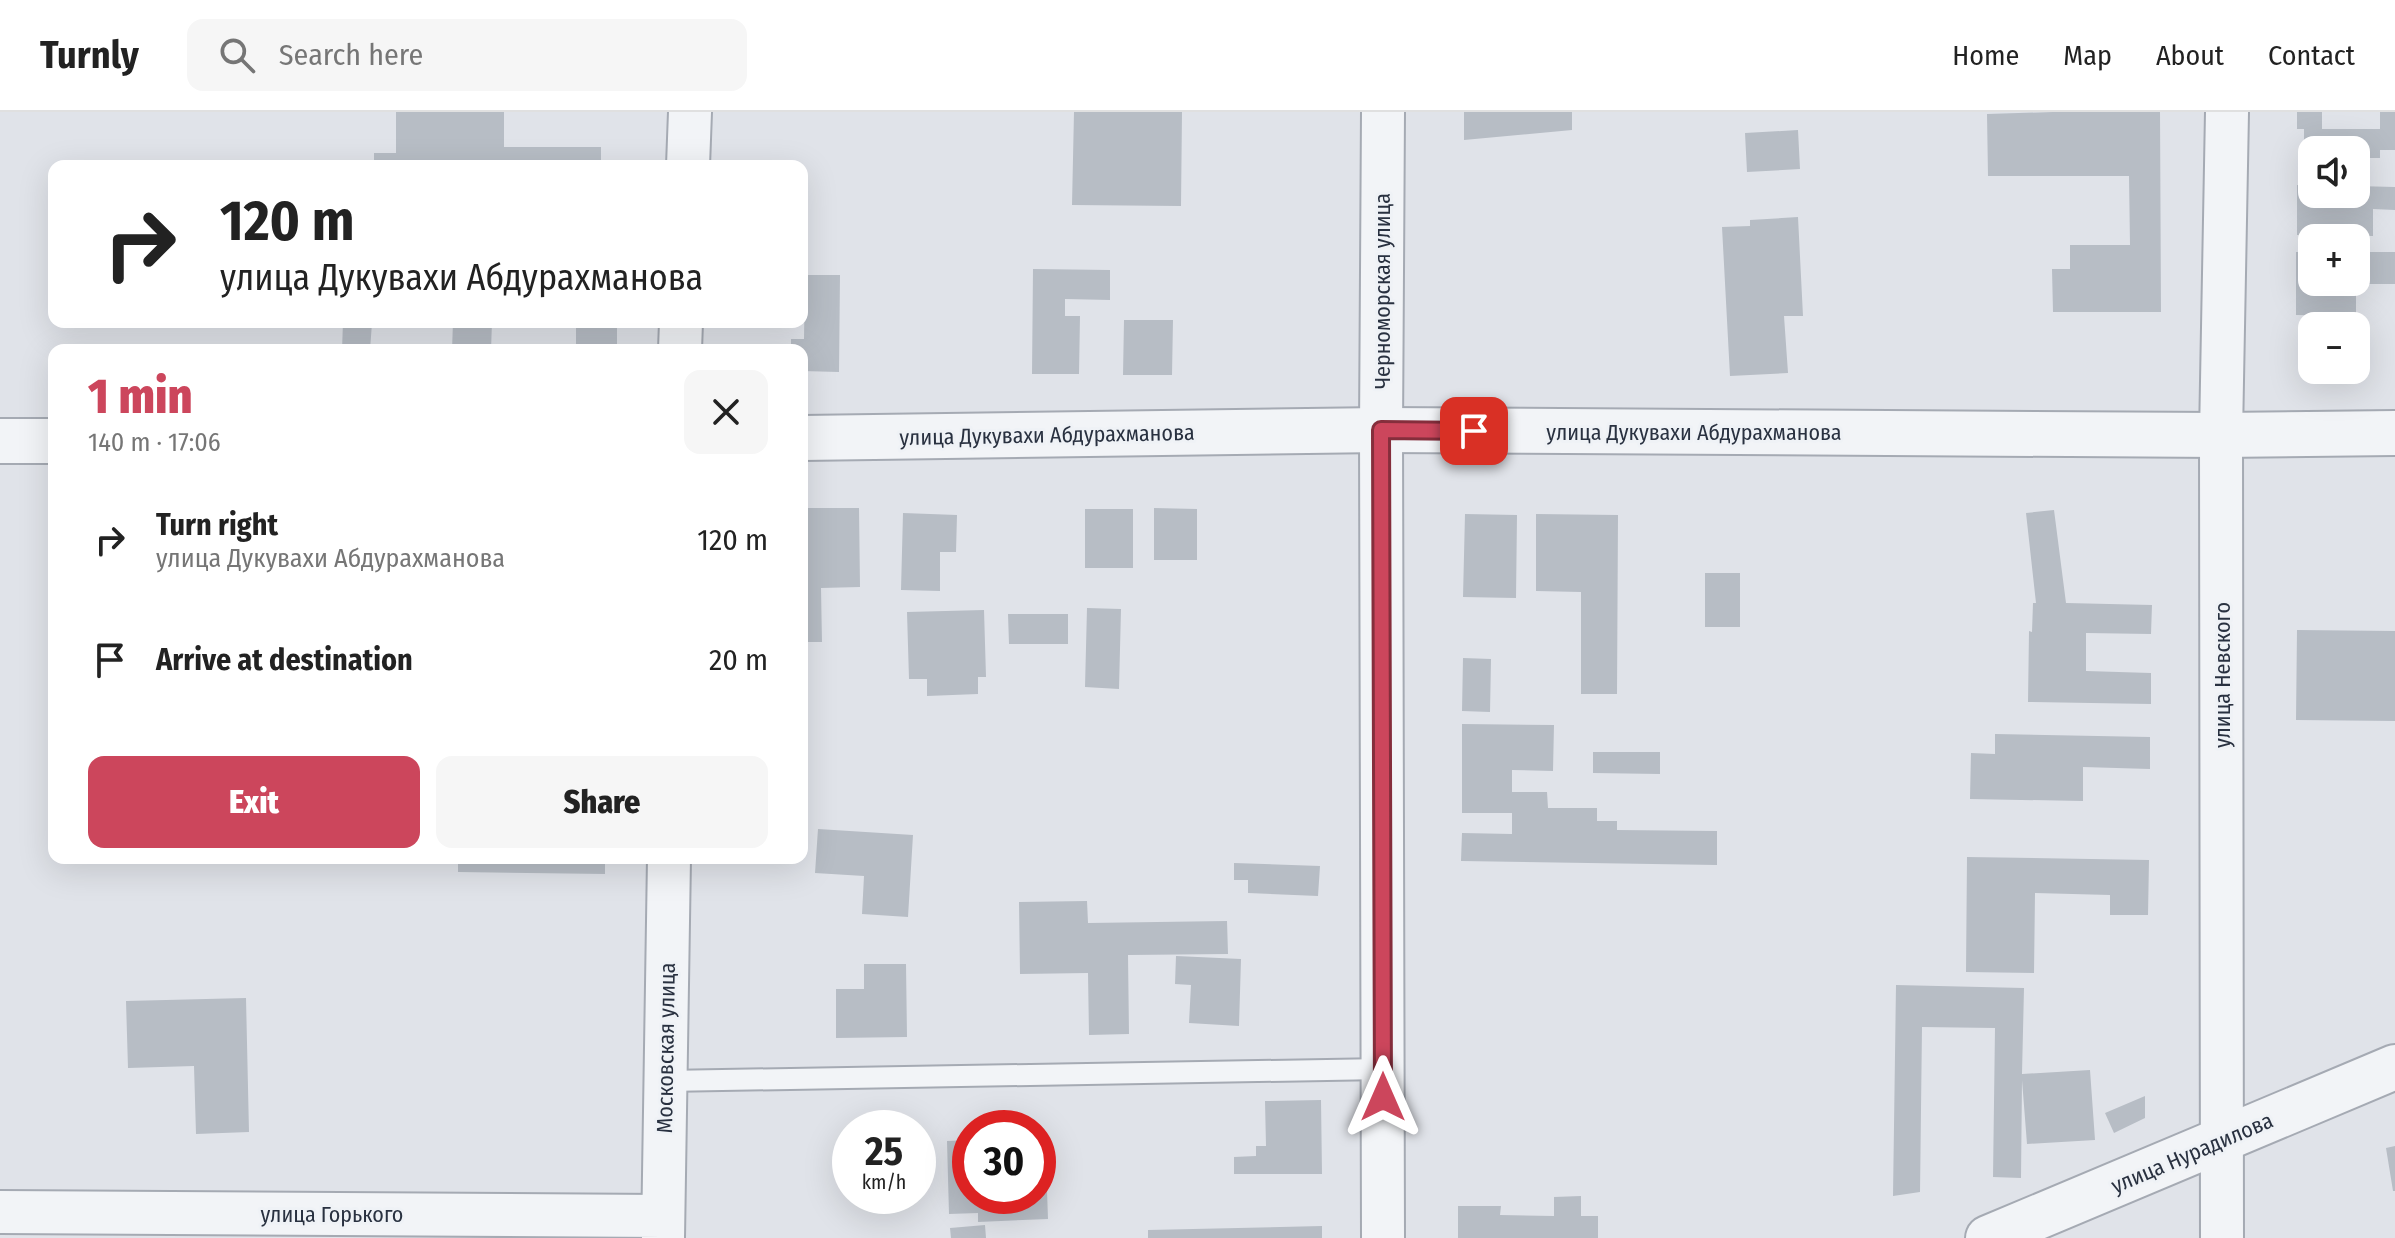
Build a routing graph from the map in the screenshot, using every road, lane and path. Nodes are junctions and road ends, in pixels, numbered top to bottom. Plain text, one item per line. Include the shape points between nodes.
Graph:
1 (690, 112) edge
2 (1383, 112) edge
3 (2227, 112) edge
4 (688, 160) edge
5 (1381, 430) junction
6 (2395, 433) edge
7 (2221, 435) junction
8 (808, 438) edge
9 (0, 441) edge
10 (48, 441) edge
11 (669, 864) edge
12 (2395, 1067) edge
13 (1384, 1069) junction
14 (666, 1081) junction
15 (2223, 1141) junction
16 (0, 1212) edge
17 (663, 1227) edge
18 (1383, 1238) edge
19 (1988, 1238) edge
20 (2222, 1238) edge

1 - 4 street
2 - 5 street, Черноморская улица
3 - 7 street, улица Невского
5 - 7 street, улица Дукувахи Абдурахманова
5 - 8 street, улица Дукувахи Абдурахманова
5 - 13 street, Черноморская улица
6 - 7 street, улица Дукувахи Абдурахманова
7 - 15 street, улица Невского
9 - 10 street
11 - 14 street, Московская улица
12 - 15 street, улица Нурадилова
13 - 14 lane
13 - 18 street, Черноморская улица
14 - 17 street, Московская улица
15 - 19 street, улица Нурадилова
15 - 20 street, улица Невского
16 - 17 street, улица Горького

